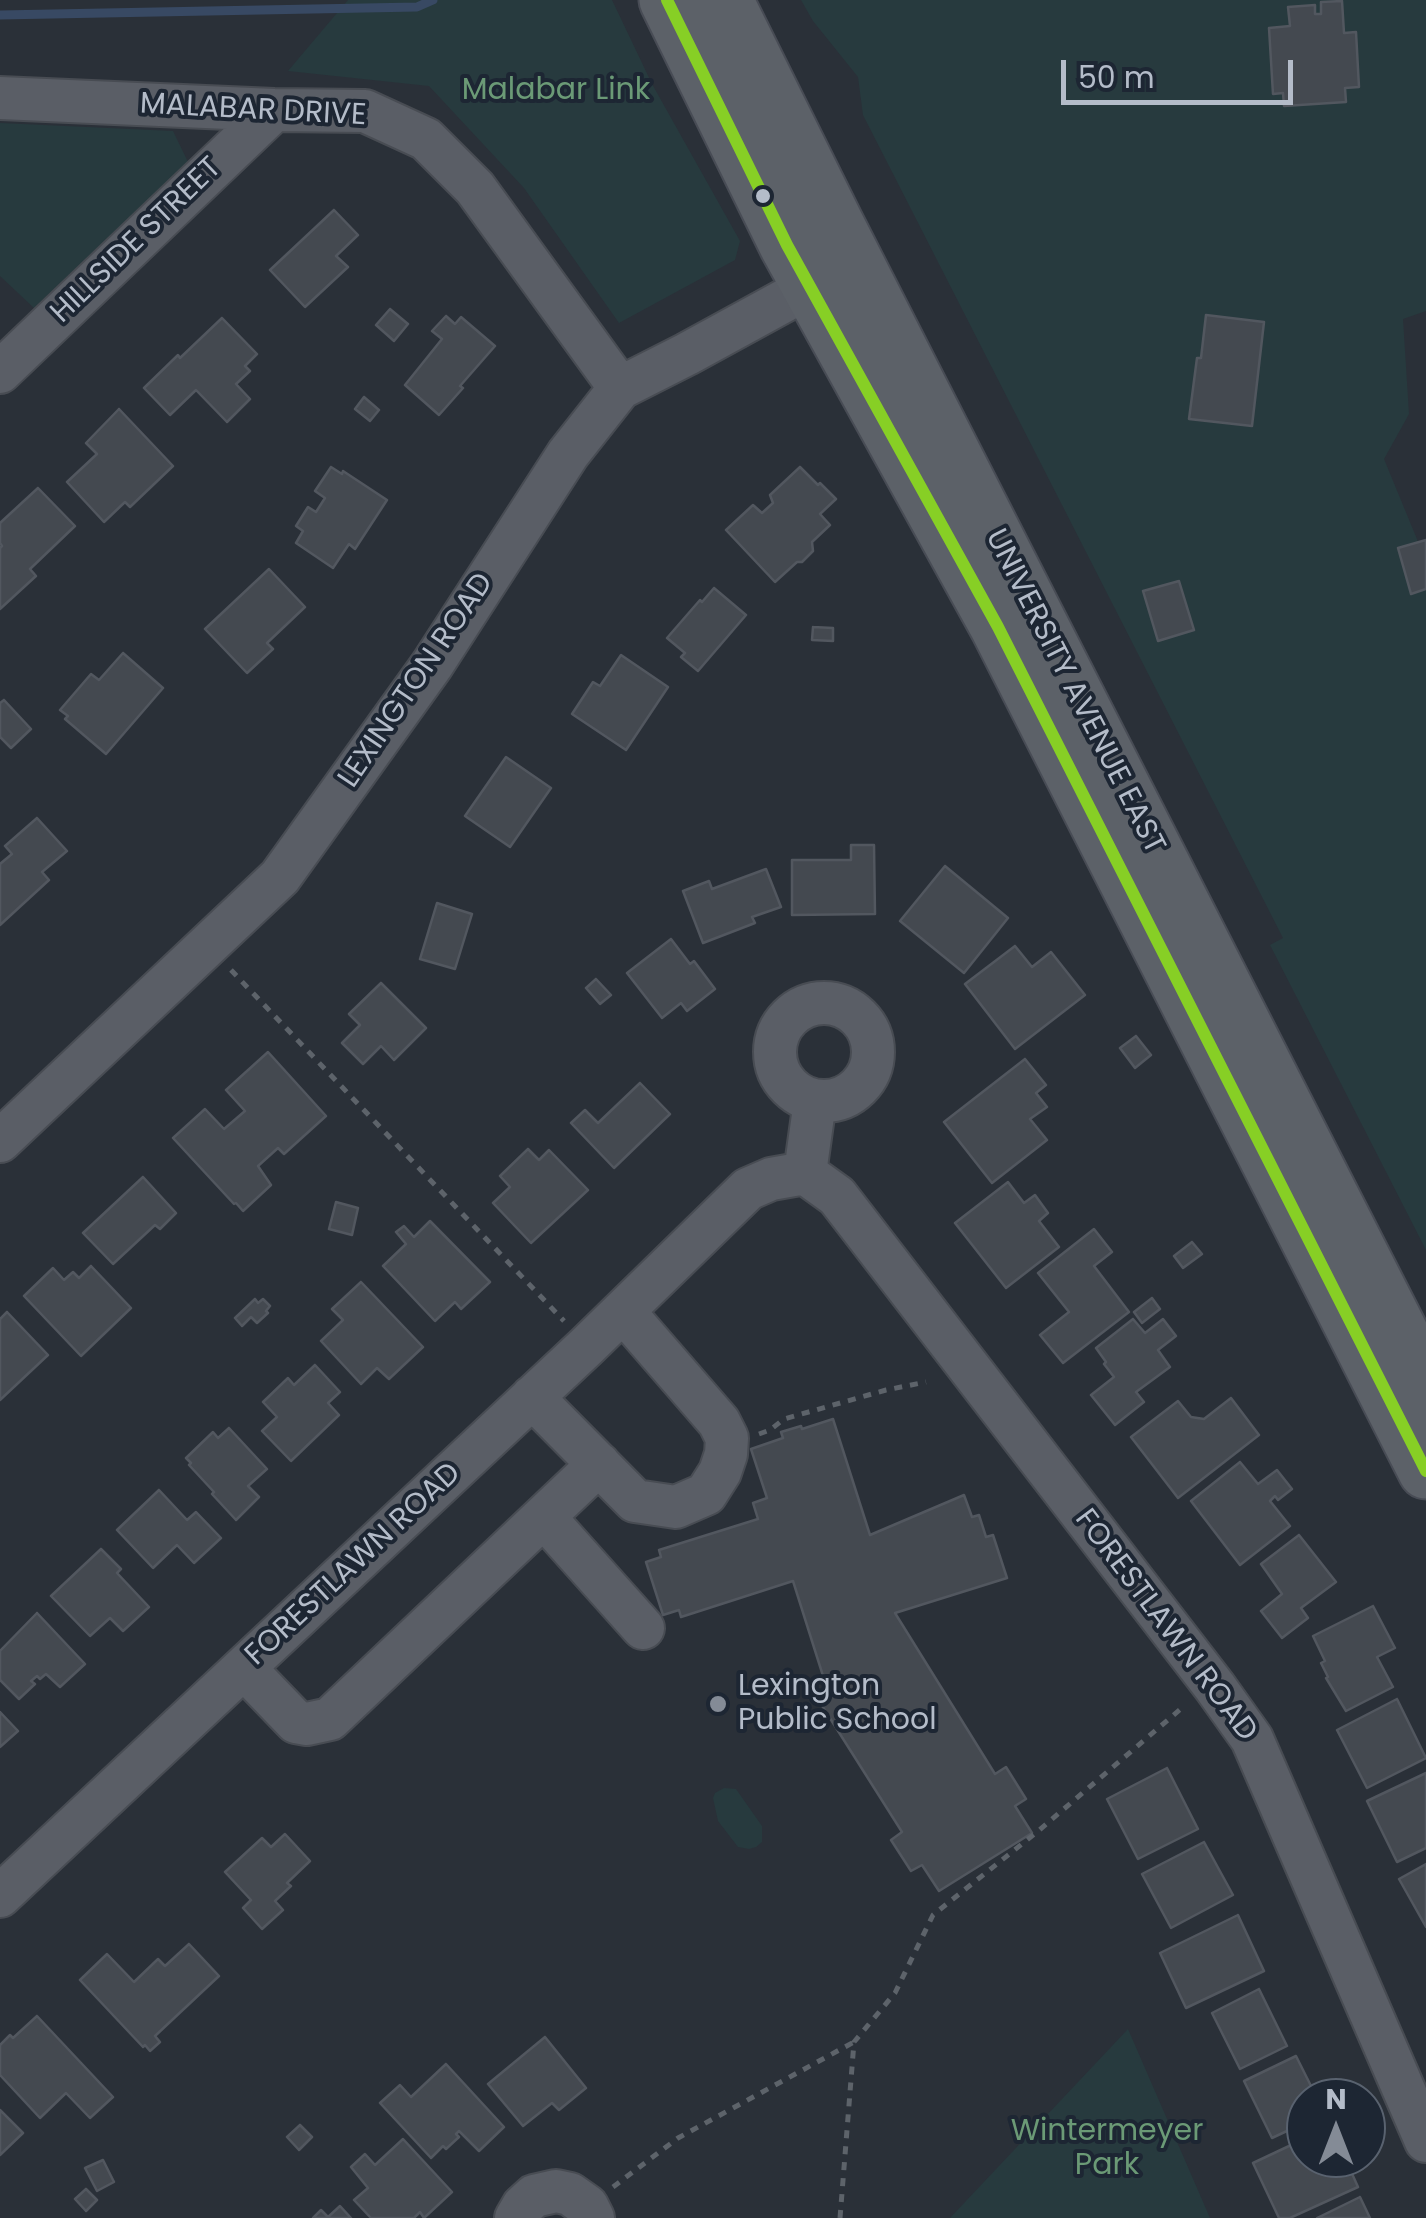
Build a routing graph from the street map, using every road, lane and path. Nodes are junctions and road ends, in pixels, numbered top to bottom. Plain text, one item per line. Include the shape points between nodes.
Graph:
1 (666, 0) edge
2 (725, 0) edge
3 (0, 98) edge
4 (274, 110) junction
5 (833, 274) junction
6 (0, 372) edge
7 (620, 388) junction
8 (222, 960) dead end
9 (815, 1101) dead end
10 (0, 1141) edge
11 (806, 1174) junction
12 (623, 1311) junction
13 (572, 1331) dead end
14 (926, 1382) dead end
15 (1426, 1383) edge
16 (532, 1397) junction
17 (756, 1434) dead end
18 (599, 1464) junction
19 (1426, 1471) edge
20 (544, 1517) junction
21 (643, 1628) dead end
22 (244, 1668) junction
23 (1183, 1707) dead end
24 (0, 1896) edge
25 (854, 2042) junction
26 (1426, 2141) edge
27 (590, 2212) edge
28 (516, 2218) edge
29 (840, 2218) edge

1 - 5 main road, UNIVERSITY AVENUE EAST via 778,226
2 - 5 main road, UNIVERSITY AVENUE EAST
3 - 4 street, MALABAR DRIVE
4 - 6 street, HILLSIDE STREET
4 - 7 street, MALABAR DRIVE via 365,111 426,139 475,188
5 - 7 street, LEXINGTON ROAD
5 - 15 main road, UNIVERSITY AVENUE EAST
5 - 19 main road, UNIVERSITY AVENUE EAST via 998,627
7 - 10 street, LEXINGTON ROAD via 568,454 432,665 280,877
8 - 13 path
9 - 11 street
11 - 12 street, FORESTLAWN ROAD via 748,1190
11 - 26 street, FORESTLAWN ROAD via 837,1196 1252,1739
12 - 16 street, FORESTLAWN ROAD
12 - 18 street via 720,1422 726,1454 706,1494 676,1507 636,1500
14 - 17 path via 784,1419
16 - 18 street
16 - 22 street, FORESTLAWN ROAD
18 - 20 street
20 - 21 street
20 - 22 street via 330,1719 296,1722
22 - 24 street, FORESTLAWN ROAD
23 - 25 path via 933,1915 895,1994
25 - 27 path via 678,2138
25 - 29 path
27 - 28 street via 570,2194 548,2192 534,2196

